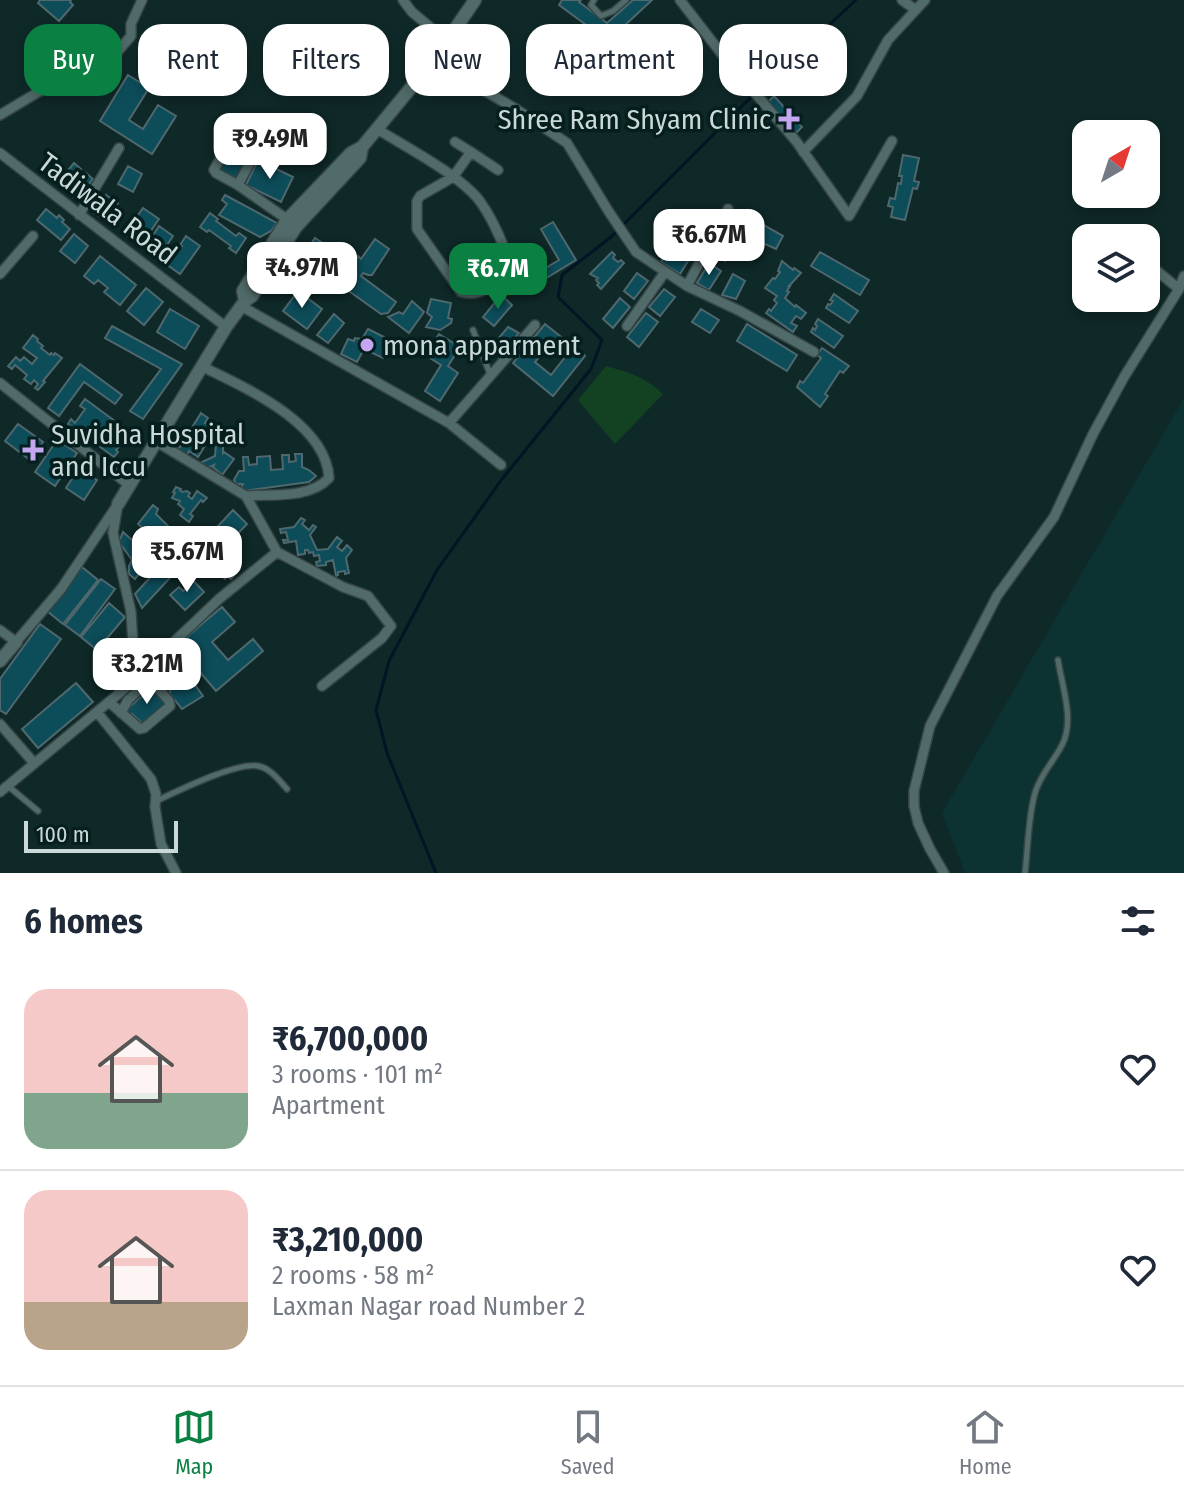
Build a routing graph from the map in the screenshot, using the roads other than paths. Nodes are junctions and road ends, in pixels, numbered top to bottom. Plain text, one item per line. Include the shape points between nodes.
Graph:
1 (142, 0) edge
2 (403, 0) edge
3 (475, 0) edge
4 (594, 0) edge
5 (626, 0) edge
6 (680, 0) edge
7 (902, 0) edge
8 (925, 0) edge
9 (916, 10) junction
10 (426, 24) edge
11 (460, 24) edge
12 (405, 95) edge
13 (494, 96) edge
14 (0, 115) edge
15 (377, 129) junction
16 (892, 141) dead end
17 (455, 142) dead end
18 (119, 148) dead end
19 (471, 152) junction
20 (803, 152) junction
21 (0, 153) edge
22 (498, 170) dead end
23 (453, 177) junction
24 (238, 185) junction
25 (728, 209) dead end
26 (79, 215) junction
27 (292, 223) junction
28 (33, 236) dead end
29 (665, 272) junction
30 (1160, 273) edge
31 (0, 274) edge
32 (1184, 276) edge
33 (687, 286) junction
34 (1179, 289) junction
35 (243, 304) junction
36 (534, 324) dead end
37 (627, 326) dead end
38 (226, 327) junction
39 (473, 330) dead end
40 (814, 352) dead end
41 (203, 367) junction
42 (491, 375) junction
43 (0, 383) edge
44 (449, 423) junction
45 (157, 442) junction
46 (501, 465) dead end
47 (129, 485) junction
48 (246, 496) junction
49 (118, 504) junction
50 (277, 552) junction
51 (0, 630) edge
52 (16, 642) junction
53 (1058, 660) dead end
54 (0, 661) edge
55 (140, 673) junction
56 (150, 680) junction
57 (322, 686) dead end
58 (109, 702) junction
59 (97, 712) junction
60 (121, 713) junction
61 (0, 724) edge
62 (34, 763) junction
63 (3, 789) edge
64 (287, 789) dead end
65 (155, 801) junction
66 (38, 811) dead end
67 (176, 873) edge
68 (944, 873) edge
69 (1025, 873) edge

1 - 14 street via 131,36 112,58 70,73
2 - 10 street
3 - 11 street
4 - 5 lane via 591,5 601,16
6 - 20 street
7 - 9 street
8 - 9 street
9 - 20 street via 888,40 857,96
12 - 15 street
13 - 29 street via 567,143 636,252
15 - 23 street
15 - 27 street
16 - 20 street via 849,216
17 - 19 street
18 - 26 street
19 - 22 street
19 - 23 street
21 - 26 street, Tadiwala Road
23 - 23 street via 478,199 501,237 511,267 498,283 472,295 461,292 417,229 420,196
24 - 24 street via 265,134 244,120 214,170
24 - 27 street
25 - 33 street
26 - 38 street, Tadiwala Road
27 - 35 street via 243,291
28 - 31 street
29 - 33 street
29 - 37 street
30 - 34 street
32 - 34 street
33 - 40 street
34 - 68 street via 1124,377 1054,517 997,596 930,726 914,806
35 - 38 street
35 - 44 street
36 - 42 street
38 - 41 street
39 - 42 lane
41 - 45 street
41 - 48 street via 292,419 328,463 329,478 309,492
42 - 44 street
43 - 47 street
44 - 46 street
45 - 47 street
45 - 48 street
47 - 49 street
48 - 50 street
49 - 52 street via 61,589
49 - 55 street via 113,533
50 - 55 street
50 - 57 street via 368,596 391,626
51 - 52 street
52 - 54 street
53 - 69 lane via 1067,733 1035,791
55 - 56 street
55 - 58 street
56 - 60 street
56 - 60 street via 170,706 140,729
58 - 59 street
58 - 60 street
59 - 62 street
59 - 65 street via 151,779
61 - 62 street
62 - 63 street
63 - 66 lane
64 - 65 lane via 272,773 250,766 211,776
65 - 67 street via 161,844

